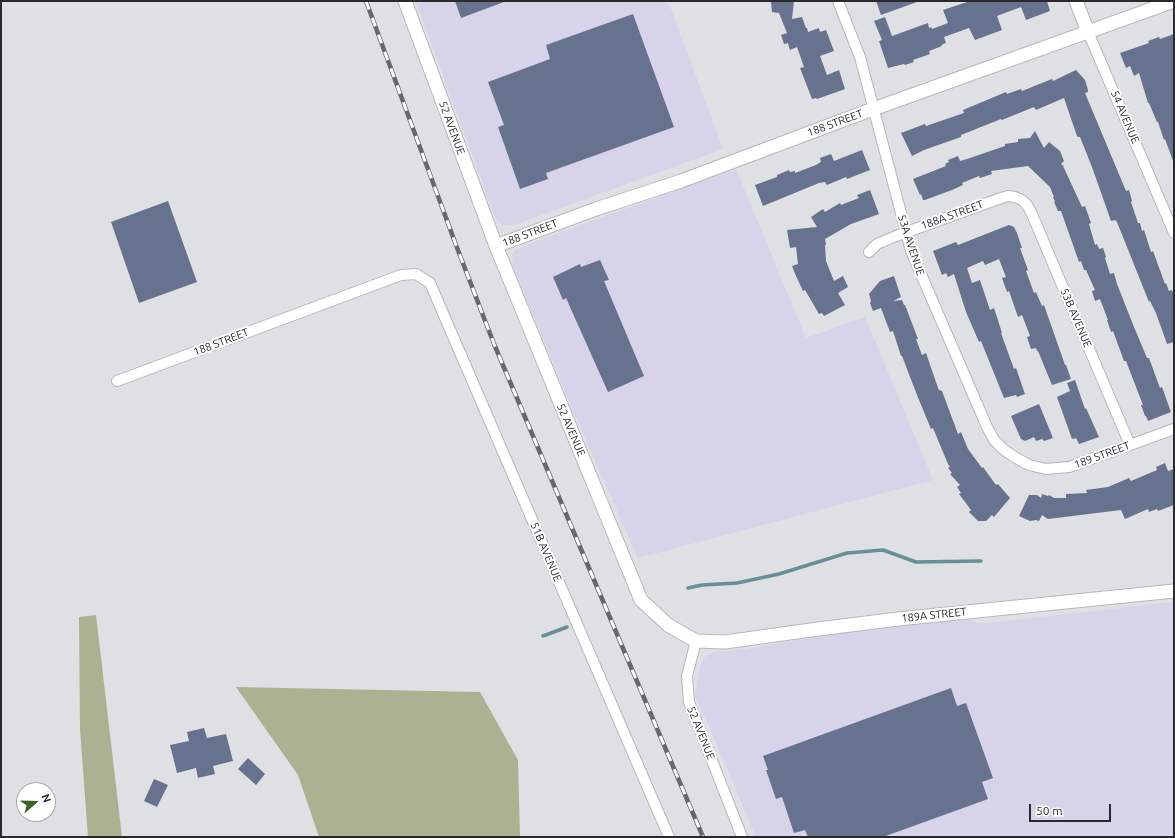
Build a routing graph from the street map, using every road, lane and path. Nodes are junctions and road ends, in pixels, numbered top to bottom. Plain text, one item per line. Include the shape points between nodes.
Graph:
1 (405, 1) edge
2 (838, 1) edge
3 (1076, 1) edge
4 (1174, 1) edge
5 (1088, 32) junction
6 (873, 109) junction
7 (1015, 197) joint
8 (905, 232) junction
9 (1174, 233) edge
10 (496, 246) junction
11 (869, 252) dead end
12 (416, 274) joint
13 (117, 381) dead end
14 (1174, 430) edge
15 (1130, 445) junction
16 (1029, 465) joint
17 (1174, 591) edge
18 (696, 641) junction
19 (669, 837) edge
20 (742, 837) edge

1 - 10 street, 52 AVENUE
2 - 6 street, 53A AVENUE via 860,57
3 - 5 street, 54 AVENUE
4 - 5 street, 188 STREET
5 - 6 street, 188 STREET
5 - 9 street, 54 AVENUE
6 - 8 street, 53A AVENUE
6 - 10 street, 188 STREET
7 - 8 street, 188A STREET via 1001,198
7 - 15 street, 53B AVENUE via 1022,200 1031,212
8 - 11 street, 188A STREET via 877,244
8 - 16 street, 53A AVENUE via 920,274 987,427 994,440 1004,450
10 - 18 street, 52 AVENUE via 641,600 668,625
12 - 13 street, 188 STREET via 401,275
12 - 19 street, 51B AVENUE via 430,283
14 - 15 street, 189 STREET
15 - 16 street, 189 STREET via 1069,467 1046,469
17 - 18 street, 189A STREET via 898,619 726,642
18 - 20 street, 52 AVENUE via 687,676 688,702

